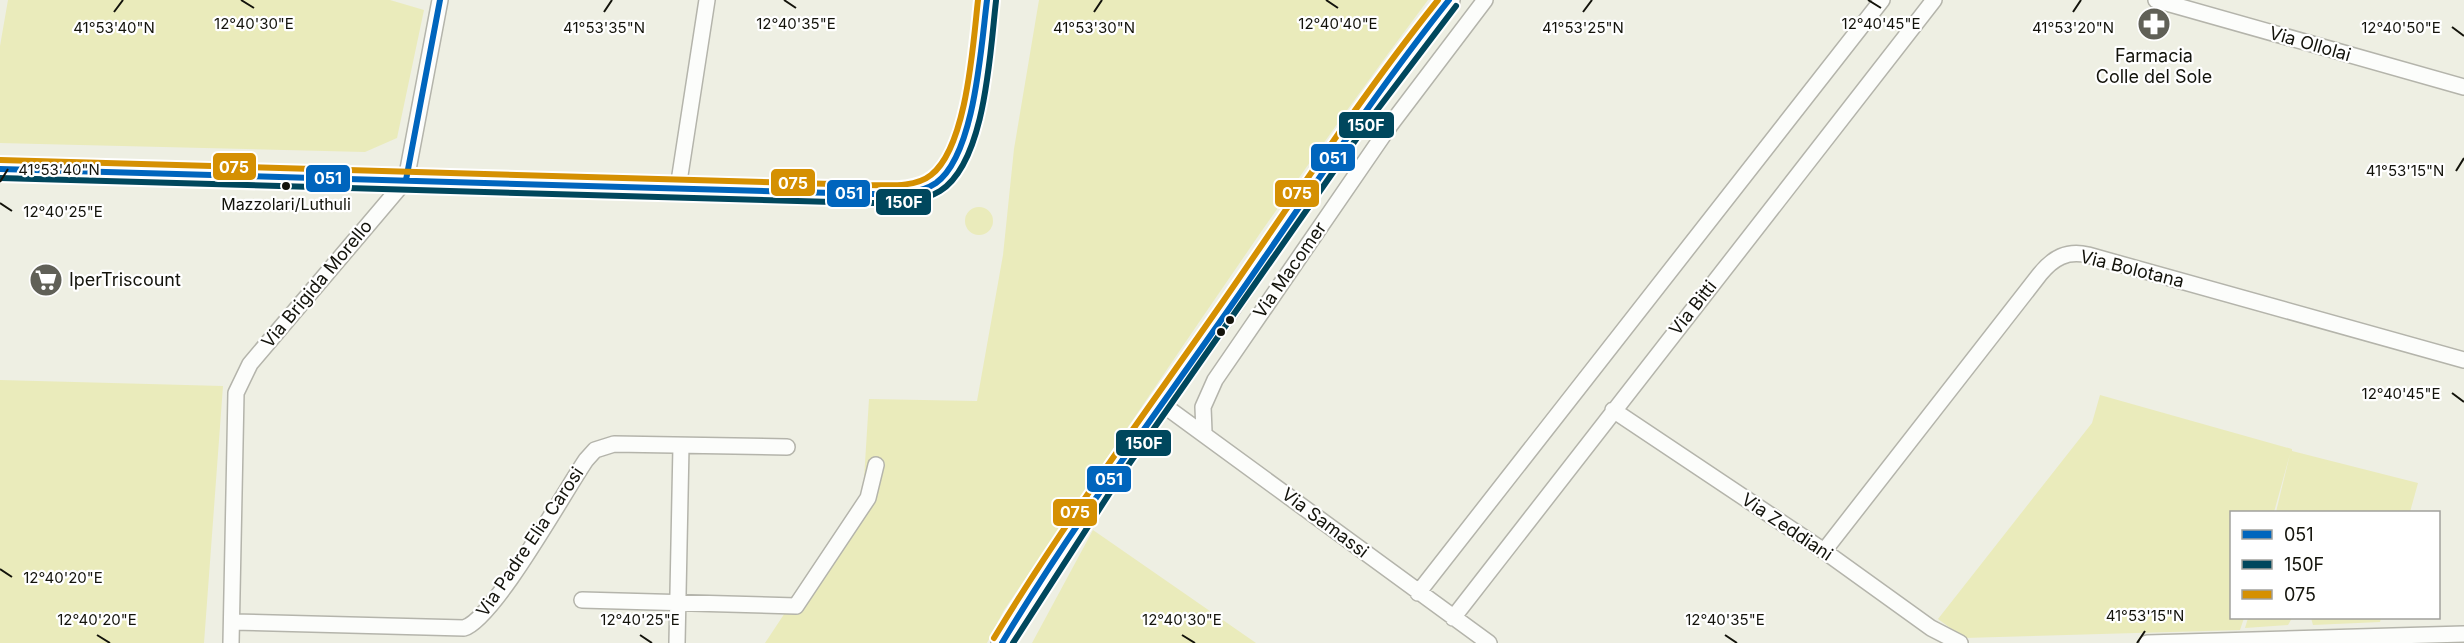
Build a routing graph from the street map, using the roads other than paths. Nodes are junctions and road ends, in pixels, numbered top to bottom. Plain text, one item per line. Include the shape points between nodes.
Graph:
1 (440, 0) edge
2 (707, 0) edge
3 (987, 0) edge
4 (1449, 0) edge
5 (1485, 0) edge
6 (1882, 0) edge
7 (1934, 0) edge
8 (2156, 0) edge
9 (2464, 87) edge
10 (0, 170) edge
11 (406, 180) junction
12 (678, 188) junction
13 (2464, 360) edge
14 (1162, 404) junction
15 (1613, 410) junction
16 (1203, 432) junction
17 (681, 446) junction
18 (787, 447) dead end
19 (876, 465) dead end
20 (1824, 551) junction
21 (1418, 593) junction
22 (582, 600) dead end
23 (678, 604) junction
24 (1453, 618) junction
25 (232, 622) junction
26 (2464, 634) edge
27 (231, 643) edge
28 (677, 643) edge
29 (1002, 643) edge
30 (1489, 643) edge
31 (1960, 643) edge
32 (2147, 643) edge

1 - 11 street
2 - 12 street
3 - 12 street via 964,140 950,171 938,183 917,190 879,194
4 - 14 main road via 1403,59
5 - 16 street, Via Macomer via 1391,124 1215,380 1204,400
6 - 21 street
7 - 15 street, Via Bitti
8 - 9 street, Via Ollolai
10 - 11 street
11 - 12 street
11 - 25 street, Via Brigida Morello via 250,364 236,393
13 - 20 street, Via Bolotana via 2088,255 2066,254 2040,274
14 - 16 street, Via Samassi
14 - 29 main road
15 - 20 street, Via Zeddiani
15 - 24 street, Via Bitti
16 - 21 street, Via Samassi
17 - 18 street, Via Padre Elia Carosi
17 - 23 street
17 - 25 street, Via Padre Elia Carosi via 614,444 591,454 508,580 478,621 468,627
19 - 23 street via 868,498 796,606
20 - 31 street, Via Zeddiani via 1931,628
21 - 24 street, Via Samassi
22 - 23 street
23 - 28 street
24 - 30 street, Via Samassi
25 - 27 street
26 - 32 street

